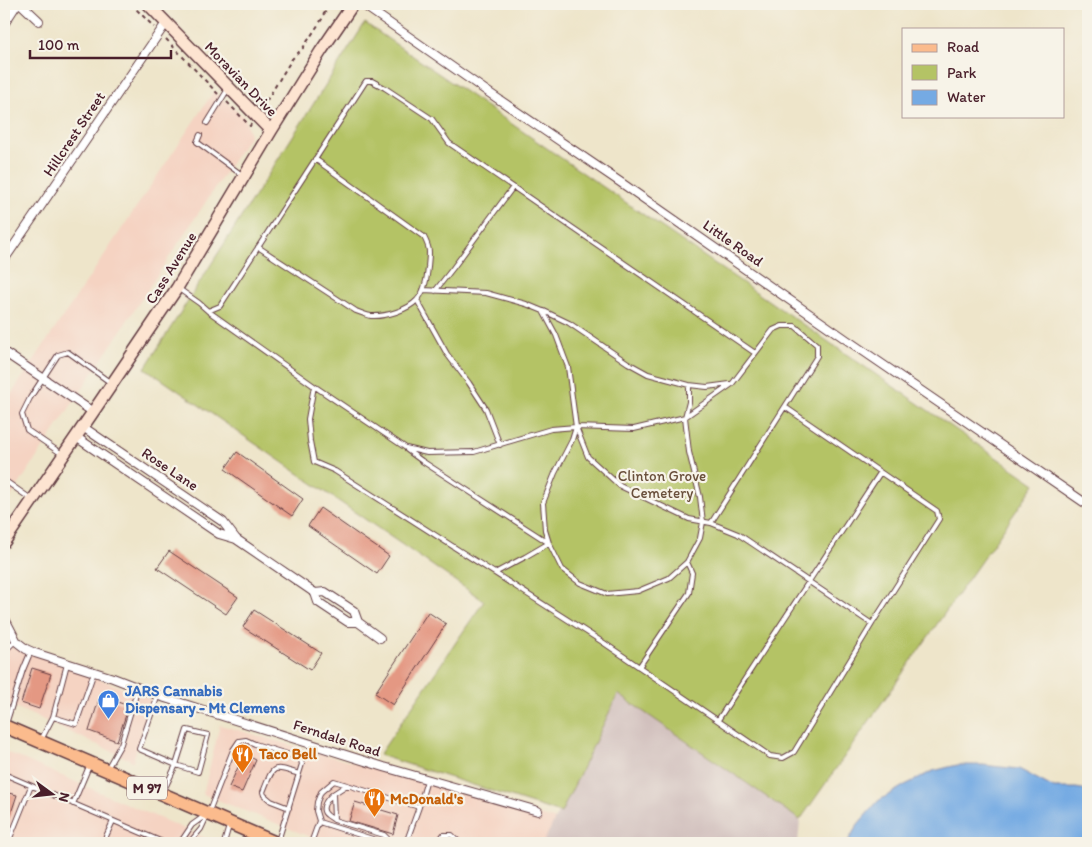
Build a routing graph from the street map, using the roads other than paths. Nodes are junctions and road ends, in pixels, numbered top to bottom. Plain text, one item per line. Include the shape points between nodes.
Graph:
1 (17, 4) edge
2 (21, 4) edge
3 (148, 4) edge
4 (353, 4) edge
5 (362, 4) edge
6 (39, 21) dead end
7 (4, 24) edge
8 (163, 27) junction
9 (229, 87) junction
10 (207, 123) dead end
11 (271, 131) junction
12 (200, 135) dead end
13 (315, 159) junction
14 (244, 177) junction
15 (513, 187) junction
16 (258, 247) junction
17 (4, 260) edge
18 (177, 288) junction
19 (423, 290) junction
20 (434, 291) junction
21 (417, 300) junction
22 (208, 311) junction
23 (544, 311) junction
24 (4, 352) edge
25 (755, 353) junction
26 (42, 378) junction
27 (112, 384) junction
28 (732, 384) junction
29 (689, 385) junction
30 (314, 386) junction
31 (785, 407) junction
32 (93, 412) junction
33 (685, 417) junction
34 (83, 427) junction
35 (576, 427) junction
36 (76, 437) junction
37 (500, 445) junction
38 (406, 448) junction
39 (63, 455) junction
40 (880, 473) junction
41 (4, 480) edge
42 (32, 500) junction
43 (1088, 505) edge
44 (703, 522) junction
45 (711, 523) junction
46 (236, 540) junction
47 (4, 542) edge
48 (548, 543) junction
49 (687, 562) junction
50 (495, 573) junction
51 (808, 581) junction
52 (315, 593) junction
53 (4, 617) edge
54 (358, 622) junction
55 (872, 624) junction
56 (380, 638) dead end
57 (16, 640) junction
58 (31, 651) junction
59 (4, 652) edge
60 (67, 664) junction
61 (639, 667) junction
62 (94, 672) junction
63 (138, 688) junction
64 (158, 695) junction
65 (53, 716) junction
66 (718, 720) junction
67 (4, 726) edge
68 (40, 742) junction
69 (90, 763) junction
70 (176, 765) junction
71 (106, 770) junction
72 (4, 774) edge
73 (299, 774) junction
74 (427, 780) junction
75 (347, 785) junction
76 (31, 786) junction
77 (162, 794) junction
78 (334, 794) junction
79 (73, 804) junction
80 (418, 807) junction
81 (288, 808) junction
82 (538, 811) dead end
83 (208, 814) junction
84 (334, 820) junction
85 (112, 821) junction
86 (318, 822) junction
87 (230, 824) junction
88 (8, 843) edge
89 (104, 843) edge
90 (161, 843) edge
91 (180, 843) edge
92 (189, 843) edge
93 (224, 843) edge
94 (277, 843) edge
95 (310, 843) edge
96 (385, 843) edge
97 (392, 843) edge
98 (406, 843) edge
99 (438, 843) edge
100 (458, 843) edge

1 - 7 street
2 - 6 street
3 - 8 main road, Moravian Drive
4 - 11 main road, Cass Avenue
5 - 43 street, Little Road
8 - 9 main road, Moravian Drive
8 - 17 street, Hillcrest Street
9 - 10 lane
9 - 11 main road, Moravian Drive
11 - 14 main road, Cass Avenue
12 - 14 lane via 196,142
13 - 15 lane via 366,81 372,81 432,119 449,143
13 - 16 lane
13 - 19 lane via 424,237 430,249
14 - 18 main road, Cass Avenue
15 - 20 lane
15 - 25 lane
16 - 21 lane via 356,311 370,316 385,316
16 - 22 lane via 220,306
18 - 22 lane
18 - 27 main road, Cass Avenue
19 - 20 lane
19 - 21 lane
20 - 23 lane via 486,293
21 - 37 lane via 447,354 486,409
22 - 30 lane
23 - 29 lane via 569,323 628,364 648,374
23 - 35 lane via 568,366
24 - 26 street
25 - 28 lane
25 - 31 lane via 773,330 782,326 795,326 817,345 817,356
26 - 27 lane via 58,355 68,352
26 - 32 street
26 - 39 lane via 22,414 28,430
27 - 32 main road, Cass Avenue
28 - 29 lane
28 - 33 lane
29 - 33 lane
30 - 38 lane
30 - 50 lane via 308,419 314,462 336,471
31 - 40 lane
31 - 45 lane
32 - 34 main road, Cass Avenue
33 - 35 lane via 634,429
33 - 44 lane
34 - 36 main road, Cass Avenue
34 - 46 street, Rose Lane via 223,522
35 - 37 lane via 551,429
35 - 44 lane via 588,457 620,486 689,519
35 - 48 lane via 543,503
36 - 39 main road, Cass Avenue
36 - 46 street, Rose Lane via 219,534
37 - 38 lane via 474,452 427,453
38 - 48 lane
39 - 42 main road, Cass Avenue
40 - 51 lane
40 - 55 lane via 937,511 939,519
41 - 42 lane
42 - 47 main road, Cass Avenue
44 - 45 lane
44 - 49 lane via 700,538
45 - 51 lane via 738,534
46 - 52 street, Rose Lane
48 - 49 lane via 562,568 580,583 607,594 638,591 669,578
48 - 50 lane
49 - 61 lane via 692,573 689,593
50 - 61 lane
51 - 55 lane
51 - 66 lane
52 - 54 street, Rose Lane via 318,602 348,622
52 - 54 street, Rose Lane via 325,592 354,611
53 - 57 street, Ferndale Road
54 - 56 street, Rose Lane
55 - 66 lane via 794,752 783,758 770,756
57 - 58 street, Ferndale Road
57 - 59 lane
58 - 60 street, Ferndale Road
58 - 67 lane
60 - 62 street, Ferndale Road
60 - 65 lane
61 - 66 lane
62 - 63 street, Ferndale Road
62 - 65 lane via 76,724
63 - 64 street, Ferndale Road
63 - 71 lane via 121,744
64 - 70 lane via 139,749
64 - 74 street, Ferndale Road
65 - 68 lane
67 - 68 main road, M 97
68 - 69 main road, M 97
69 - 71 main road, M 97
69 - 79 lane
70 - 70 lane via 198,772 208,735 187,730
70 - 77 lane
71 - 77 main road, M 97
72 - 76 lane
73 - 81 lane
73 - 81 lane via 278,768 271,773 264,792 271,801
73 - 83 lane via 300,758 246,740 239,742
74 - 80 lane
74 - 82 street, Ferndale Road
75 - 78 lane
75 - 80 lane
75 - 86 lane via 334,781 321,792 316,811
76 - 79 lane
76 - 88 lane
77 - 83 main road, M 97
78 - 84 lane
78 - 84 lane via 327,799 324,809 326,815
79 - 85 lane
80 - 98 lane
81 - 94 lane
83 - 87 main road, M 97
83 - 91 lane via 192,825
83 - 92 lane
84 - 97 lane via 384,835
85 - 89 lane
85 - 90 lane
86 - 95 lane
86 - 96 lane
87 - 93 lane
87 - 94 main road, M 97
99 - 100 lane via 443,835 452,836

